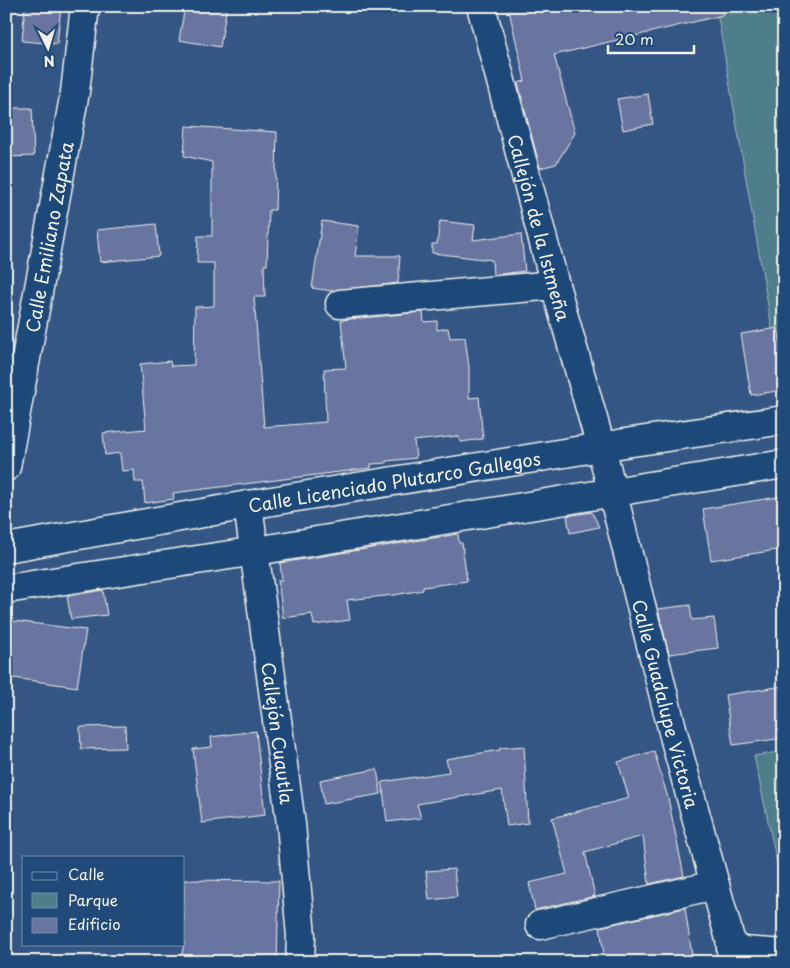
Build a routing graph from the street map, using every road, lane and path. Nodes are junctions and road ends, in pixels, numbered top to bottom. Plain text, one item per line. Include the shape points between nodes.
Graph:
1 (86, 6) edge
2 (481, 6) edge
3 (554, 285) junction
4 (340, 304) dead end
5 (784, 420) edge
6 (601, 447) junction
7 (784, 464) edge
8 (6, 467) edge
9 (611, 491) junction
10 (248, 505) junction
11 (6, 548) edge
12 (256, 551) junction
13 (6, 588) edge
14 (715, 885) junction
15 (540, 925) dead end
16 (784, 954) edge
17 (732, 956) edge
18 (300, 962) edge

1 - 8 street, Calle Emiliano Zapata via 76,92
2 - 3 street, Callejón de la Istmeña
3 - 4 street
3 - 6 street, Callejón de la Istmeña
5 - 6 street, Calle Licenciado Plutarco Gallegos
6 - 9 street, Calle Guadalupe Victoria
6 - 10 street, Calle Licenciado Plutarco Gallegos
7 - 9 street
9 - 12 street
9 - 14 street, Calle Guadalupe Victoria
10 - 11 street, Calle Licenciado Plutarco Gallegos
10 - 12 street, Callejón Cuautla
12 - 13 street
12 - 18 street, Callejón Cuautla via 290,824 301,936
14 - 15 street
14 - 17 street, Calle Guadalupe Victoria
16 - 17 street

